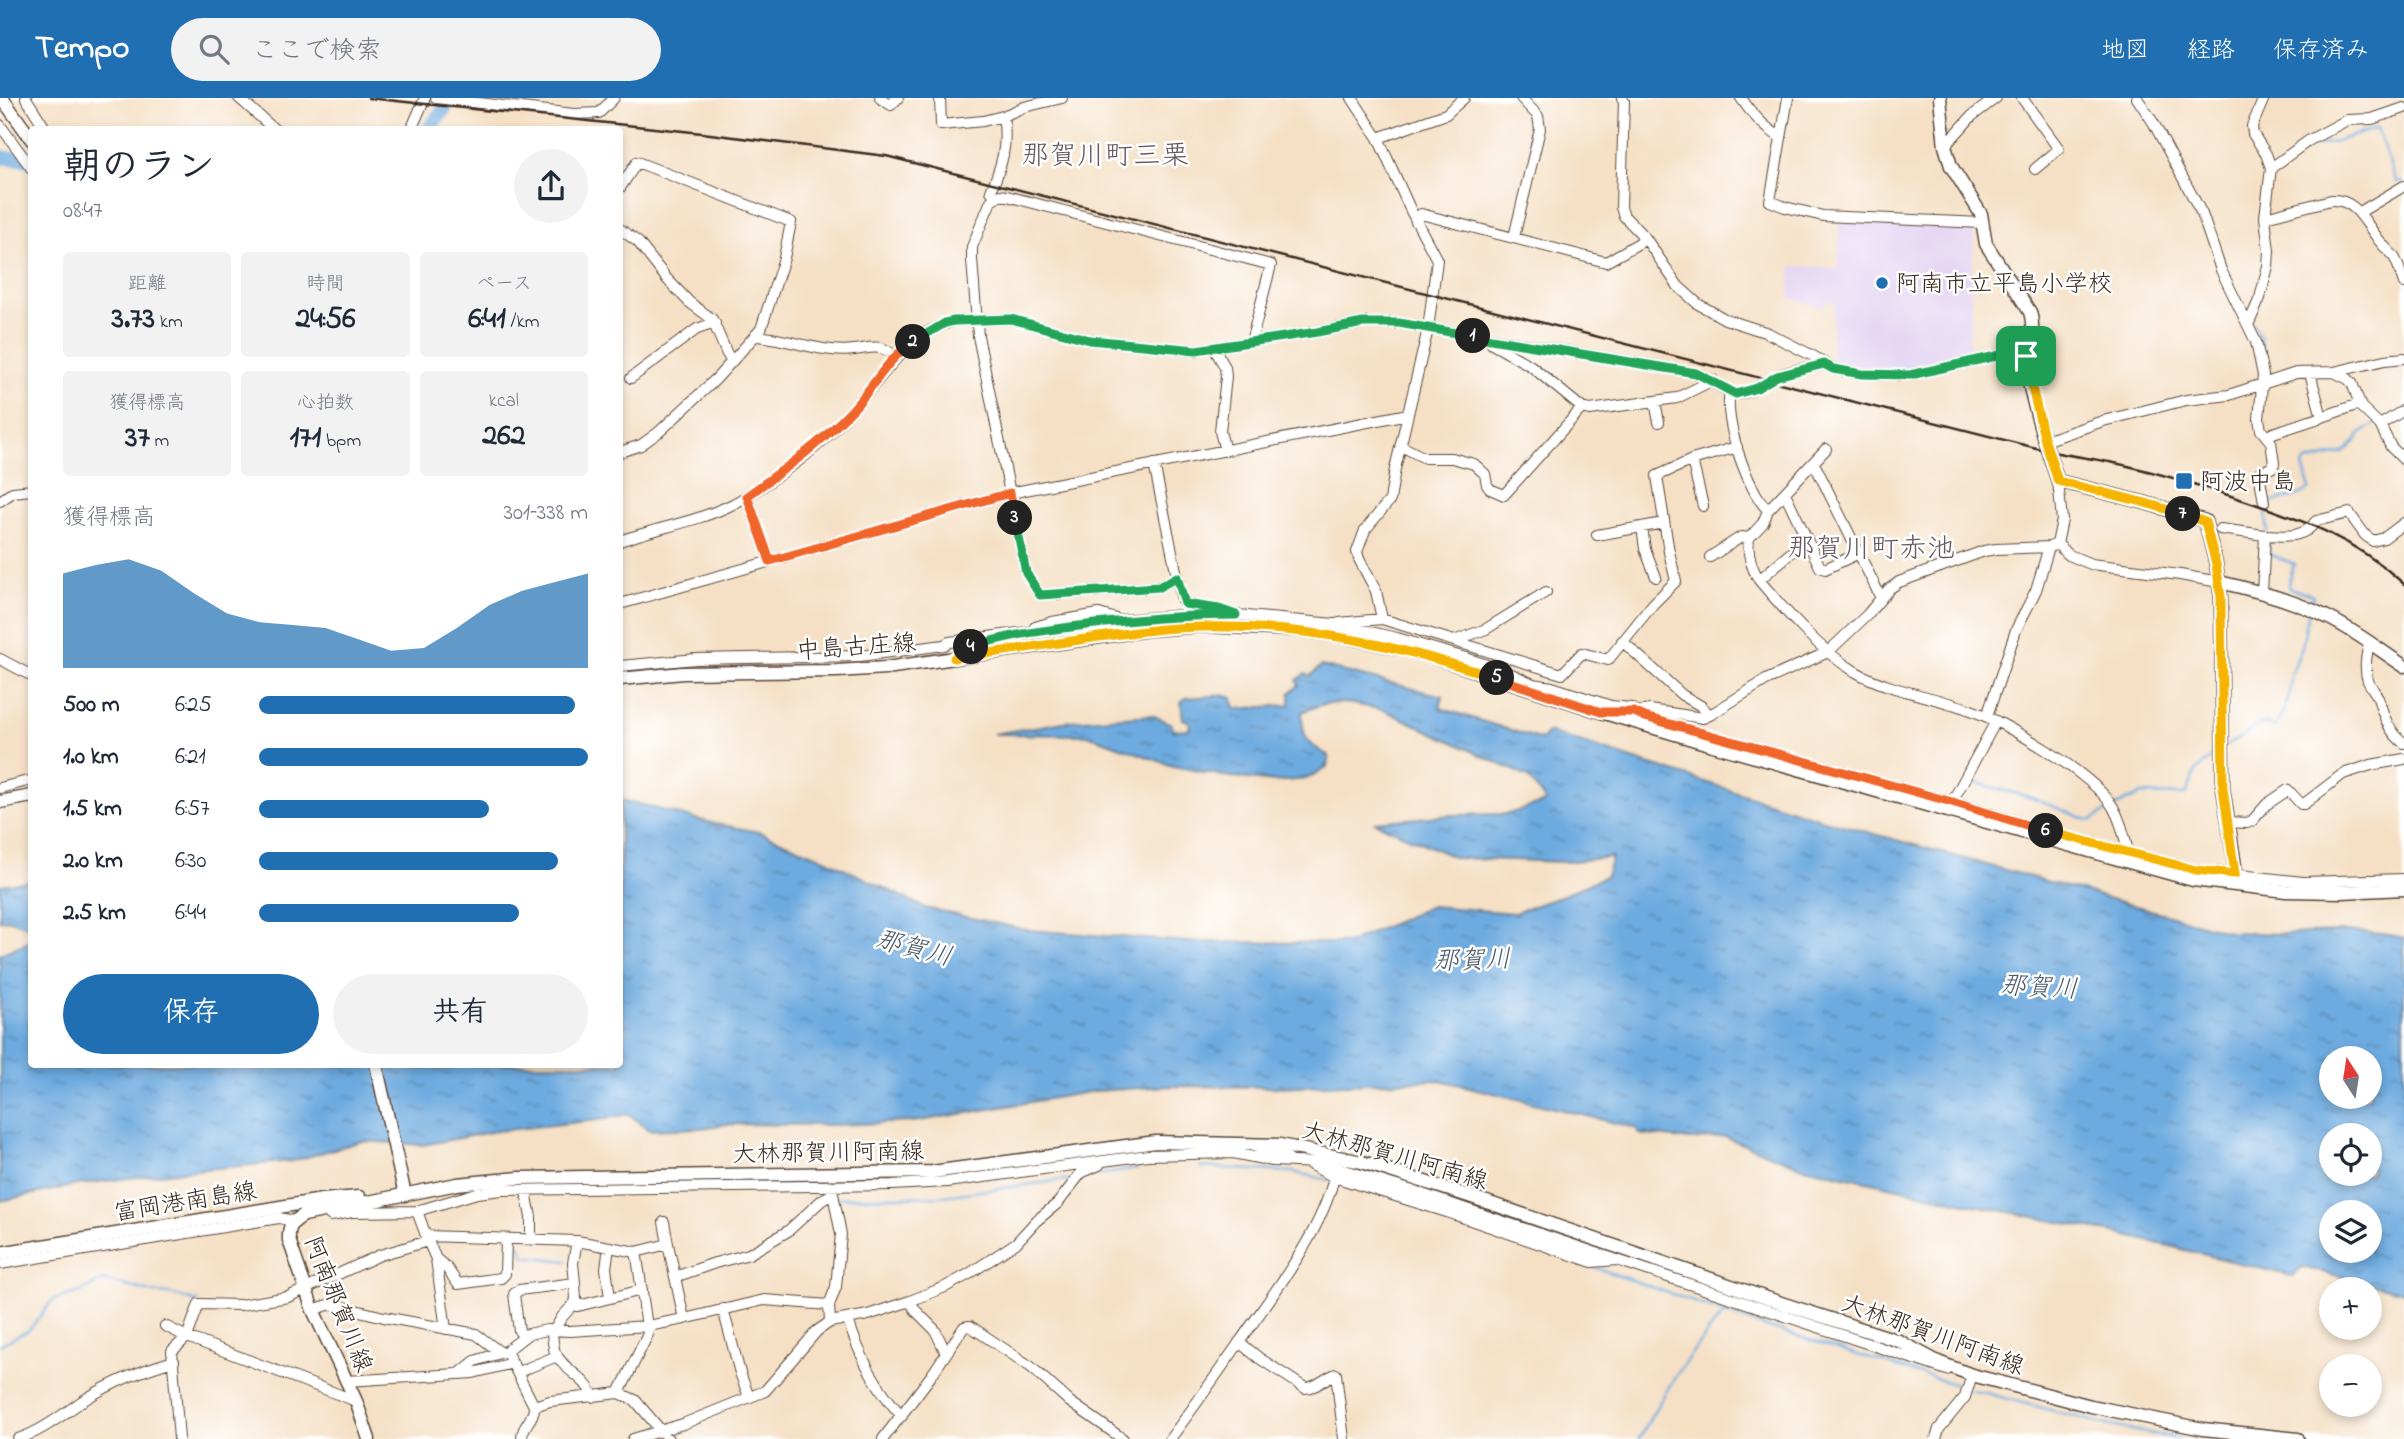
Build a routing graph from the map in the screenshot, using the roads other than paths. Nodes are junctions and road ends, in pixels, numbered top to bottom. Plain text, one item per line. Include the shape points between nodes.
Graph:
1 (2, 98) edge
2 (26, 98) edge
3 (239, 98) edge
4 (425, 98) edge
5 (436, 98) edge
6 (614, 98) edge
7 (880, 98) edge
8 (898, 98) edge
9 (940, 98) edge
10 (1062, 98) edge
11 (1352, 98) edge
12 (1464, 98) edge
13 (1521, 98) edge
14 (1622, 98) edge
15 (1741, 98) edge
16 (1788, 98) edge
17 (1940, 98) edge
18 (1996, 98) edge
19 (2022, 98) edge
20 (2137, 98) edge
21 (2264, 98) edge
22 (2404, 108) edge
23 (1003, 116) junction
24 (0, 125) edge
25 (43, 126) edge
26 (270, 126) edge
27 (413, 126) edge
28 (1378, 138) junction
29 (1782, 138) junction
30 (23, 143) edge
31 (1945, 146) junction
32 (26, 163) edge
33 (2035, 169) dead end
34 (2272, 169) junction
35 (623, 183) edge
36 (2404, 186) edge
37 (995, 197) junction
38 (2360, 212) junction
39 (2267, 217) junction
40 (1416, 222) junction
41 (1982, 223) junction
42 (623, 231) edge
43 (1514, 237) junction
44 (1646, 239) junction
45 (2404, 283) edge
46 (978, 319) junction
47 (715, 323) junction
48 (2249, 323) junction
49 (1428, 329) junction
50 (756, 336) junction
51 (1491, 339) junction
52 (1251, 342) junction
53 (1214, 348) junction
54 (2026, 356) junction
55 (895, 357) junction
56 (2404, 358) edge
57 (731, 360) junction
58 (1824, 364) junction
59 (2334, 372) junction
60 (2310, 373) junction
61 (631, 378) dead end
62 (1713, 380) junction
63 (2262, 384) junction
64 (1730, 393) junction
65 (1655, 402) junction
66 (2359, 404) junction
67 (1582, 408) junction
68 (2404, 410) edge
69 (1408, 414) junction
70 (2322, 417) junction
71 (1659, 422) dead end
72 (2380, 425) junction
73 (2271, 435) junction
74 (2045, 441) junction
75 (1401, 446) junction
76 (1737, 447) junction
77 (1826, 449) dead end
78 (623, 451) edge
79 (1225, 451) junction
80 (1692, 460) junction
81 (2404, 460) edge
82 (1814, 463) junction
83 (1154, 464) junction
84 (2058, 481) junction
85 (28, 490) edge
86 (1010, 493) junction
87 (1785, 493) junction
88 (747, 496) junction
89 (0, 501) edge
90 (2264, 502) dead end
91 (1703, 506) dead end
92 (1768, 510) junction
93 (1664, 523) junction
94 (2404, 523) edge
95 (1642, 527) junction
96 (2220, 529) dead end
97 (1597, 535) dead end
98 (2267, 535) junction
99 (1749, 538) junction
100 (1807, 539) junction
101 (623, 540) edge
102 (2053, 546) junction
103 (1857, 554) junction
104 (1710, 556) dead end
105 (770, 561) junction
106 (1177, 577) junction
107 (1656, 577) dead end
108 (1759, 580) junction
109 (2219, 582) junction
110 (1546, 592) dead end
111 (2262, 593) junction
112 (1881, 598) junction
113 (623, 603) edge
114 (1236, 615) junction
115 (1382, 619) junction
116 (1334, 624) junction
117 (1298, 630) junction
118 (1005, 636) junction
119 (1454, 641) junction
120 (1622, 641) junction
121 (2370, 643) junction
122 (1828, 652) junction
123 (954, 658) junction
124 (0, 659) edge
125 (623, 666) edge
126 (2404, 666) edge
127 (28, 673) edge
128 (623, 680) edge
129 (1532, 687) junction
130 (1601, 712) junction
131 (1634, 712) junction
132 (1710, 715) junction
133 (1992, 719) junction
134 (2404, 743) edge
135 (2404, 759) edge
136 (28, 781) edge
137 (0, 788) edge
138 (28, 797) edge
139 (0, 802) edge
140 (1952, 802) junction
141 (2228, 822) junction
142 (2128, 852) junction
143 (2235, 874) junction
144 (2404, 879) edge
145 (2193, 880) junction
146 (2404, 889) edge
147 (377, 1068) edge
148 (1251, 1143) junction
149 (1106, 1161) junction
150 (1303, 1161) junction
151 (1334, 1177) junction
152 (404, 1190) junction
153 (833, 1190) junction
154 (526, 1192) junction
155 (324, 1205) junction
156 (417, 1211) junction
157 (293, 1221) junction
158 (664, 1222) dead end
159 (427, 1238) junction
160 (506, 1239) junction
161 (531, 1239) junction
162 (577, 1241) junction
163 (668, 1244) junction
164 (609, 1247) junction
165 (0, 1252) edge
166 (636, 1252) junction
167 (436, 1259) junction
168 (1617, 1260) junction
169 (0, 1264) edge
170 (675, 1277) junction
171 (575, 1283) junction
172 (305, 1289) junction
173 (642, 1290) junction
174 (610, 1298) junction
175 (909, 1301) junction
176 (574, 1305) junction
177 (829, 1305) junction
178 (313, 1310) junction
179 (723, 1310) junction
180 (684, 1319) junction
181 (848, 1320) junction
182 (830, 1322) junction
183 (165, 1326) dead end
184 (648, 1326) junction
185 (446, 1329) junction
186 (554, 1329) junction
187 (524, 1336) junction
188 (187, 1338) junction
189 (1239, 1342) junction
190 (503, 1352) junction
191 (946, 1353) junction
192 (557, 1356) junction
193 (174, 1361) junction
194 (515, 1368) junction
195 (1954, 1368) junction
196 (459, 1374) junction
197 (347, 1381) junction
198 (1970, 1383) junction
199 (619, 1393) junction
200 (593, 1397) junction
201 (749, 1397) junction
202 (356, 1401) junction
203 (534, 1406) junction
204 (902, 1416) junction
205 (665, 1434) edge
206 (2202, 1434) edge
207 (18, 1439) edge
208 (179, 1439) edge
209 (369, 1439) edge
210 (522, 1439) edge
211 (633, 1439) edge
212 (883, 1439) edge
213 (1123, 1439) edge
214 (1170, 1439) edge
215 (1344, 1439) edge
216 (1936, 1439) edge
217 (2298, 1439) edge

1 - 30 main road
2 - 25 street
3 - 26 street
4 - 27 street
5 - 6 street via 574,114 599,113
7 - 8 street via 891,105
9 - 23 street via 941,125
10 - 23 street
11 - 28 street
12 - 28 street via 1446,114
13 - 43 street via 1538,116 1540,129
14 - 44 street via 1619,199 1624,216
15 - 29 street via 1749,112
16 - 29 street
17 - 31 main road
18 - 31 street
19 - 33 street via 2059,149
20 - 48 street via 2202,214 2221,270
21 - 34 street via 2252,126
22 - 34 street via 2372,119 2347,120 2308,141
23 - 37 street via 1005,153 991,191
24 - 30 street
28 - 40 street
29 - 41 street via 1770,201 1784,208 1855,219
30 - 32 street
31 - 41 main road
34 - 39 street
35 - 50 street via 637,162 791,222
36 - 38 street
37 - 46 street via 972,247
37 - 52 street via 1007,195 1271,265
38 - 39 street via 2331,200
38 - 45 street via 2395,259
39 - 48 street via 2268,266
40 - 43 street via 1421,214
40 - 49 street via 1437,260
41 - 54 main road via 1986,244 2033,321
42 - 47 street
43 - 44 street via 1606,262
44 - 58 street via 1678,286 1698,304 1725,319 1768,333
46 - 53 street via 1011,319 1090,340
46 - 55 street via 945,323
46 - 86 street
47 - 57 street
47 - 61 street via 697,329
48 - 63 street via 2261,360
49 - 51 street
49 - 52 street via 1363,323
49 - 69 street
50 - 55 street via 837,350 880,346
50 - 57 street
51 - 62 street via 1696,373
51 - 67 street
52 - 53 street
53 - 79 street via 1225,367 1220,431
54 - 58 street via 2001,355 1910,375 1862,374
54 - 74 main road
55 - 88 street via 822,441
56 - 59 street
57 - 78 street via 659,432
58 - 64 street via 1777,376 1745,393
59 - 60 street
59 - 66 street via 2352,383
60 - 63 street
60 - 70 street
62 - 64 street
62 - 65 street via 1686,395
63 - 73 street via 2259,419 2261,429
63 - 74 street via 2229,396 2186,400 2103,421
64 - 76 street via 1727,406
65 - 67 street
65 - 71 street
66 - 70 street
66 - 72 street
67 - 75 street via 1504,495 1490,489 1482,469 1474,464 1425,458
68 - 72 street
69 - 75 street
69 - 79 street
70 - 73 street
72 - 81 street
73 - 90 street via 2273,467 2258,478
74 - 84 main road
75 - 115 street via 1390,500 1365,530 1357,552 1376,591
76 - 80 street
76 - 92 street via 1746,476
77 - 82 street
79 - 83 street
80 - 91 street
80 - 93 street via 1657,476
82 - 87 street
82 - 103 street
83 - 86 street
83 - 106 street
84 - 102 street via 2062,520
84 - 109 main road via 2205,522
85 - 89 street via 13,492
86 - 105 street
86 - 106 street via 1026,573 1040,595 1159,587
87 - 92 street
87 - 100 street
88 - 101 street
88 - 105 street
92 - 99 street
93 - 95 street
93 - 120 street via 1676,581
94 - 98 street via 2373,541 2349,513 2316,521 2305,533
95 - 97 street
95 - 107 street
96 - 98 street
98 - 111 street
99 - 104 street via 1741,537
99 - 108 street via 1753,571
100 - 103 street via 1825,569
100 - 108 street
102 - 109 street via 2091,564
102 - 112 street via 1984,551 1899,582
102 - 133 street via 2016,630
103 - 112 street
105 - 113 street
106 - 114 street via 1185,604
108 - 122 street
109 - 111 main road
109 - 141 main road via 2222,762
110 - 119 street via 1486,629
111 - 121 main road via 2325,616
112 - 122 street
114 - 116 street
114 - 118 street via 1121,620
115 - 116 street
115 - 119 street
116 - 117 street
116 - 129 street via 1469,659 1505,671
117 - 123 main road, 中島古庄線 via 1202,626 1148,630
117 - 129 main road, 中島古庄線 via 1398,647
118 - 123 street via 963,650
118 - 125 street via 860,656 696,659
119 - 120 street via 1562,674 1582,653 1608,660
120 - 132 street
121 - 126 main road
121 - 134 street via 2368,680 2384,718
122 - 132 street via 1766,680
122 - 133 street via 1883,684
123 - 128 main road, 中島古庄線 via 886,668 682,673
124 - 127 street
129 - 130 main road, 中島古庄線
129 - 131 street via 1552,687
130 - 131 street
130 - 145 main road, 中島古庄線
131 - 132 street
131 - 140 street
133 - 140 street
133 - 142 street via 2091,781 2113,808
135 - 141 street via 2343,774 2304,804 2288,790 2252,821
136 - 137 street
138 - 139 main road
140 - 142 street
141 - 143 main road
142 - 143 street via 2196,870
143 - 144 street via 2303,882
143 - 145 main road
145 - 146 main road via 2286,891
147 - 152 main road
148 - 150 street
148 - 152 main road, 大林那賀川阿南線 via 1156,1142 932,1172 519,1178
148 - 195 main road, 大林那賀川阿南線 via 1362,1162 1472,1197 1899,1341
149 - 150 street via 1233,1153
149 - 153 street via 947,1182
149 - 175 street via 1081,1173 1058,1203 1004,1253 946,1287
150 - 151 street
150 - 168 street via 1416,1192
151 - 168 street via 1592,1262
151 - 189 street via 1308,1239
152 - 155 main road, 富岡港南島線 via 376,1200 355,1197
153 - 154 street
153 - 170 street via 788,1231 749,1254
153 - 177 street via 841,1234 836,1287
154 - 156 street via 477,1193
154 - 161 street
155 - 156 street via 331,1216
155 - 157 main road, 阿南那賀川線
155 - 165 main road, 富岡港南島線
156 - 159 street
157 - 169 street via 279,1219
157 - 172 main road, 阿南那賀川線 via 289,1240
158 - 163 street
159 - 160 street
159 - 167 street
159 - 172 street
160 - 161 street
160 - 167 street via 502,1278 458,1284
161 - 162 street
162 - 164 street
162 - 171 street
163 - 166 street
163 - 170 street
164 - 166 street
164 - 174 street
166 - 173 street
167 - 185 street
168 - 195 street via 1935,1367
170 - 180 street
171 - 176 street
171 - 187 street via 514,1294 519,1331
172 - 178 main road, 阿南那賀川線
172 - 188 street via 240,1306 199,1304
173 - 174 street
173 - 184 street
174 - 176 street
175 - 181 street
175 - 191 street via 935,1330
176 - 186 street
177 - 179 street via 764,1300
177 - 182 street
178 - 185 street via 331,1304
178 - 197 main road, 阿南那賀川線
179 - 180 street
179 - 201 street
180 - 184 street
181 - 182 street
181 - 204 street via 860,1357
182 - 201 street via 765,1391
183 - 188 street
184 - 186 street
184 - 199 street
185 - 190 street via 476,1335
186 - 187 street
186 - 192 street
187 - 190 street
188 - 193 street via 172,1351
188 - 202 street
189 - 214 street
189 - 215 street via 1305,1388 1336,1374
190 - 194 street
190 - 196 street via 475,1361
191 - 204 street
191 - 213 street via 964,1327 970,1326
192 - 194 street
192 - 200 street via 583,1380
193 - 207 street via 116,1381
193 - 208 street
194 - 196 street
194 - 203 street
195 - 198 main road, 大林那賀川阿南線
196 - 197 street
197 - 202 main road, 阿南那賀川線
198 - 206 main road, 大林那賀川阿南線 via 2091,1406
198 - 216 street
199 - 200 street
199 - 205 street via 635,1400
200 - 203 street
201 - 205 street
202 - 209 main road, 阿南那賀川線
203 - 210 street
204 - 212 street
205 - 211 street
206 - 217 main road, 大林那賀川阿南線

